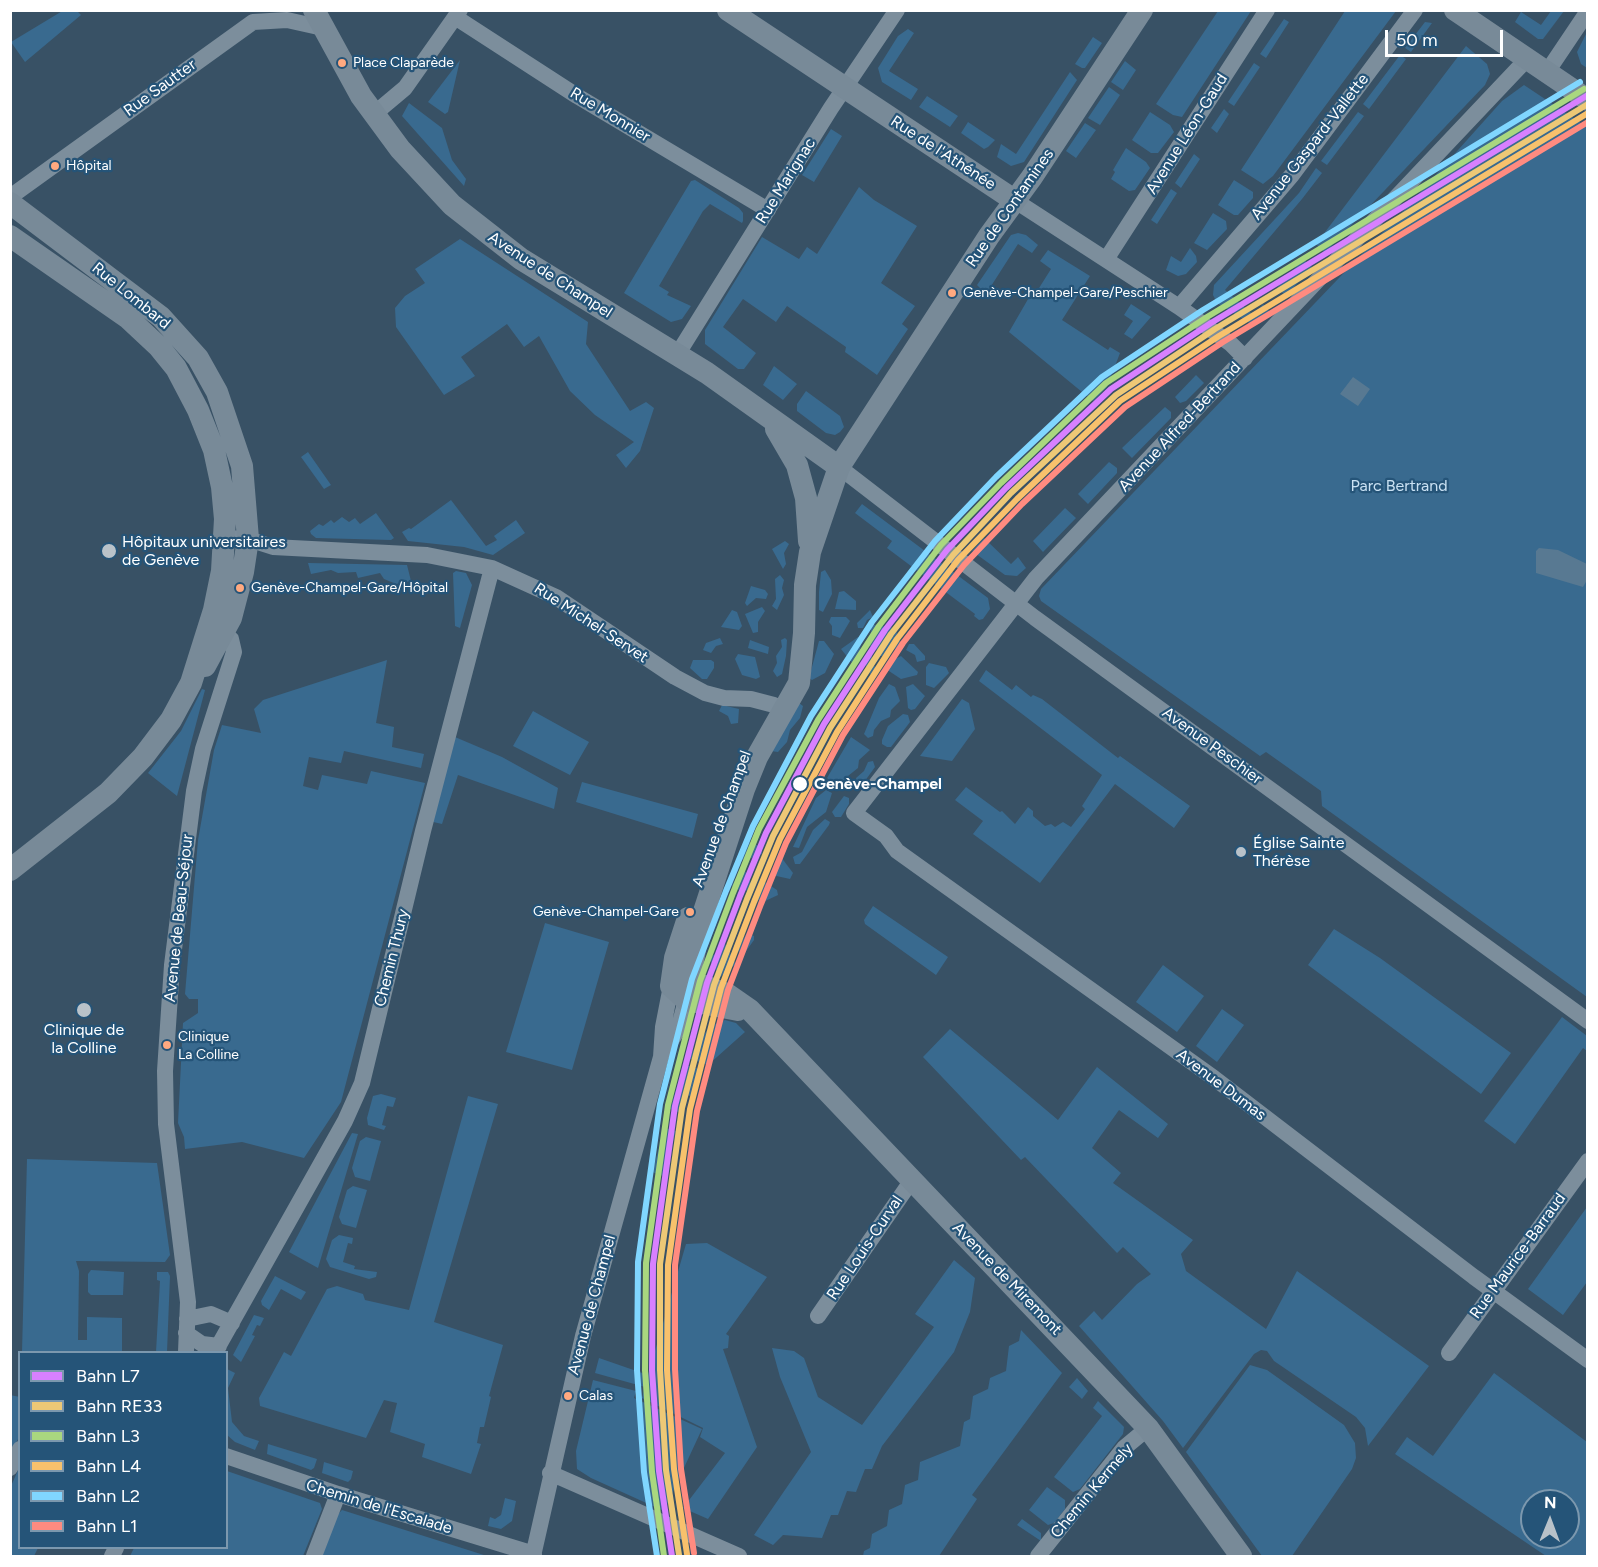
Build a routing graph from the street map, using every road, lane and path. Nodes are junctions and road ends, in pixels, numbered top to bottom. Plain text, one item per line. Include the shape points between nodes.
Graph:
1 (728, 10) edge
2 (897, 10) edge
3 (1142, 10) edge
4 (1267, 10) edge
5 (1414, 10) edge
6 (1455, 10) edge
7 (1587, 12) edge
8 (457, 14) edge
9 (318, 19) edge
10 (1527, 59) junction
11 (1547, 72) junction
12 (845, 88) junction
13 (1587, 100) edge
14 (374, 114) junction
15 (10, 197) edge
16 (1014, 200) junction
17 (10, 203) edge
18 (768, 210) junction
19 (10, 236) edge
20 (1107, 258) junction
21 (1179, 307) junction
22 (677, 355) junction
23 (1245, 358) junction
24 (763, 412) junction
25 (839, 467) junction
26 (224, 538) junction
27 (248, 539) junction
28 (810, 552) junction
29 (492, 568) junction
30 (1016, 602) junction
31 (214, 610) junction
32 (224, 634) junction
33 (191, 683) junction
34 (779, 708) junction
35 (854, 813) joint
36 (10, 870) edge
37 (682, 989) junction
38 (1587, 1021) edge
39 (1587, 1161) edge
40 (912, 1180) junction
41 (1492, 1290) junction
42 (818, 1316) dead end
43 (232, 1323) junction
44 (187, 1326) junction
45 (217, 1349) edge
46 (186, 1351) edge
47 (1449, 1353) dead end
48 (1587, 1360) edge
49 (1148, 1428) junction
50 (18, 1453) edge
51 (228, 1457) edge
52 (10, 1468) edge
53 (550, 1473) junction
54 (338, 1494) junction
55 (533, 1555) edge
56 (314, 1557) edge
57 (739, 1557) edge
58 (1038, 1557) edge
59 (1242, 1557) edge

1 - 12 main road, Rue de l'Athénée
2 - 12 street, Rue Marignac
3 - 16 main road, Rue de Contamines
4 - 20 street, Avenue Léon-Gaud
5 - 21 street, Avenue Gaspard-Vallette via 1292,176
6 - 10 main road
7 - 11 street
8 - 14 street via 405,88
8 - 18 street, Rue Monnier via 585,101
9 - 14 main road, Avenue de Champel
9 - 15 street, Rue Sautter via 253,22
10 - 11 main road
10 - 23 street, Avenue Alfred-Bertrand
11 - 13 main road
12 - 16 main road, Rue de l'Athénée
12 - 18 street, Rue Marignac
14 - 22 main road, Avenue de Champel via 422,175 496,242
16 - 20 street, Rue de l'Athénée
16 - 25 main road, Rue de Contamines
17 - 27 main road, Rue Lombard via 161,317 198,358 217,392 238,450 247,503
18 - 22 street, Rue Marignac
19 - 26 main road, Rue Lombard via 128,318 176,368 214,450 222,488
20 - 21 street, Rue de l'Athénée
21 - 23 street, Rue de l'Athénée
22 - 24 main road, Avenue de Champel
23 - 30 street, Avenue Alfred-Bertrand
24 - 25 main road, Avenue de Champel
24 - 28 main road, Avenue de Champel via 784,439 797,465 806,498
25 - 28 main road, Avenue de Champel
25 - 30 street, Avenue Peschier
26 - 27 street, Rue Michel-Servet
26 - 31 main road, Rue Lombard
27 - 29 street, Rue Michel-Servet via 273,547 427,555
27 - 32 main road, Rue Lombard via 240,588
28 - 34 main road, Avenue de Champel via 800,664
29 - 34 street, Rue Michel-Servet via 556,597 705,693 751,699
29 - 43 street, Chemin Thury via 362,1083
30 - 35 street, Avenue Alfred-Bertrand
30 - 38 street, Avenue Peschier
31 - 32 main road
31 - 33 main road, Rue Lombard
32 - 33 main road, Rue Lombard
32 - 44 street, Avenue de Beau-Séjour via 231,639 234,652 203,748 194,791 172,965 165,1071 166,1124 184,1267
33 - 36 main road via 163,732 131,771
34 - 37 main road, Avenue de Champel via 748,746 735,774 675,958
35 - 41 street, Avenue Dumas via 886,836 897,850 1220,1083
37 - 40 main road, Avenue de Miremont via 755,1017
37 - 53 street, Avenue de Champel via 663,1027 661,1057 583,1336
39 - 41 street, Rue Maurice-Barraud
40 - 42 street, Rue Louis-Curval
40 - 49 main road, Avenue de Miremont
41 - 47 street, Rue Maurice-Barraud
41 - 48 street, Avenue Dumas
43 - 44 street via 211,1314
43 - 45 street, Chemin Thury
44 - 45 street via 202,1344
44 - 46 street, Avenue de Beau-Séjour
49 - 58 street, Chemin Kermely via 1124,1448
49 - 59 main road, Avenue de Miremont
50 - 52 street
51 - 54 street, Chemin de l'Escalade
53 - 55 street, Avenue de Champel
53 - 57 street
54 - 55 street, Chemin de l'Escalade
54 - 56 street

